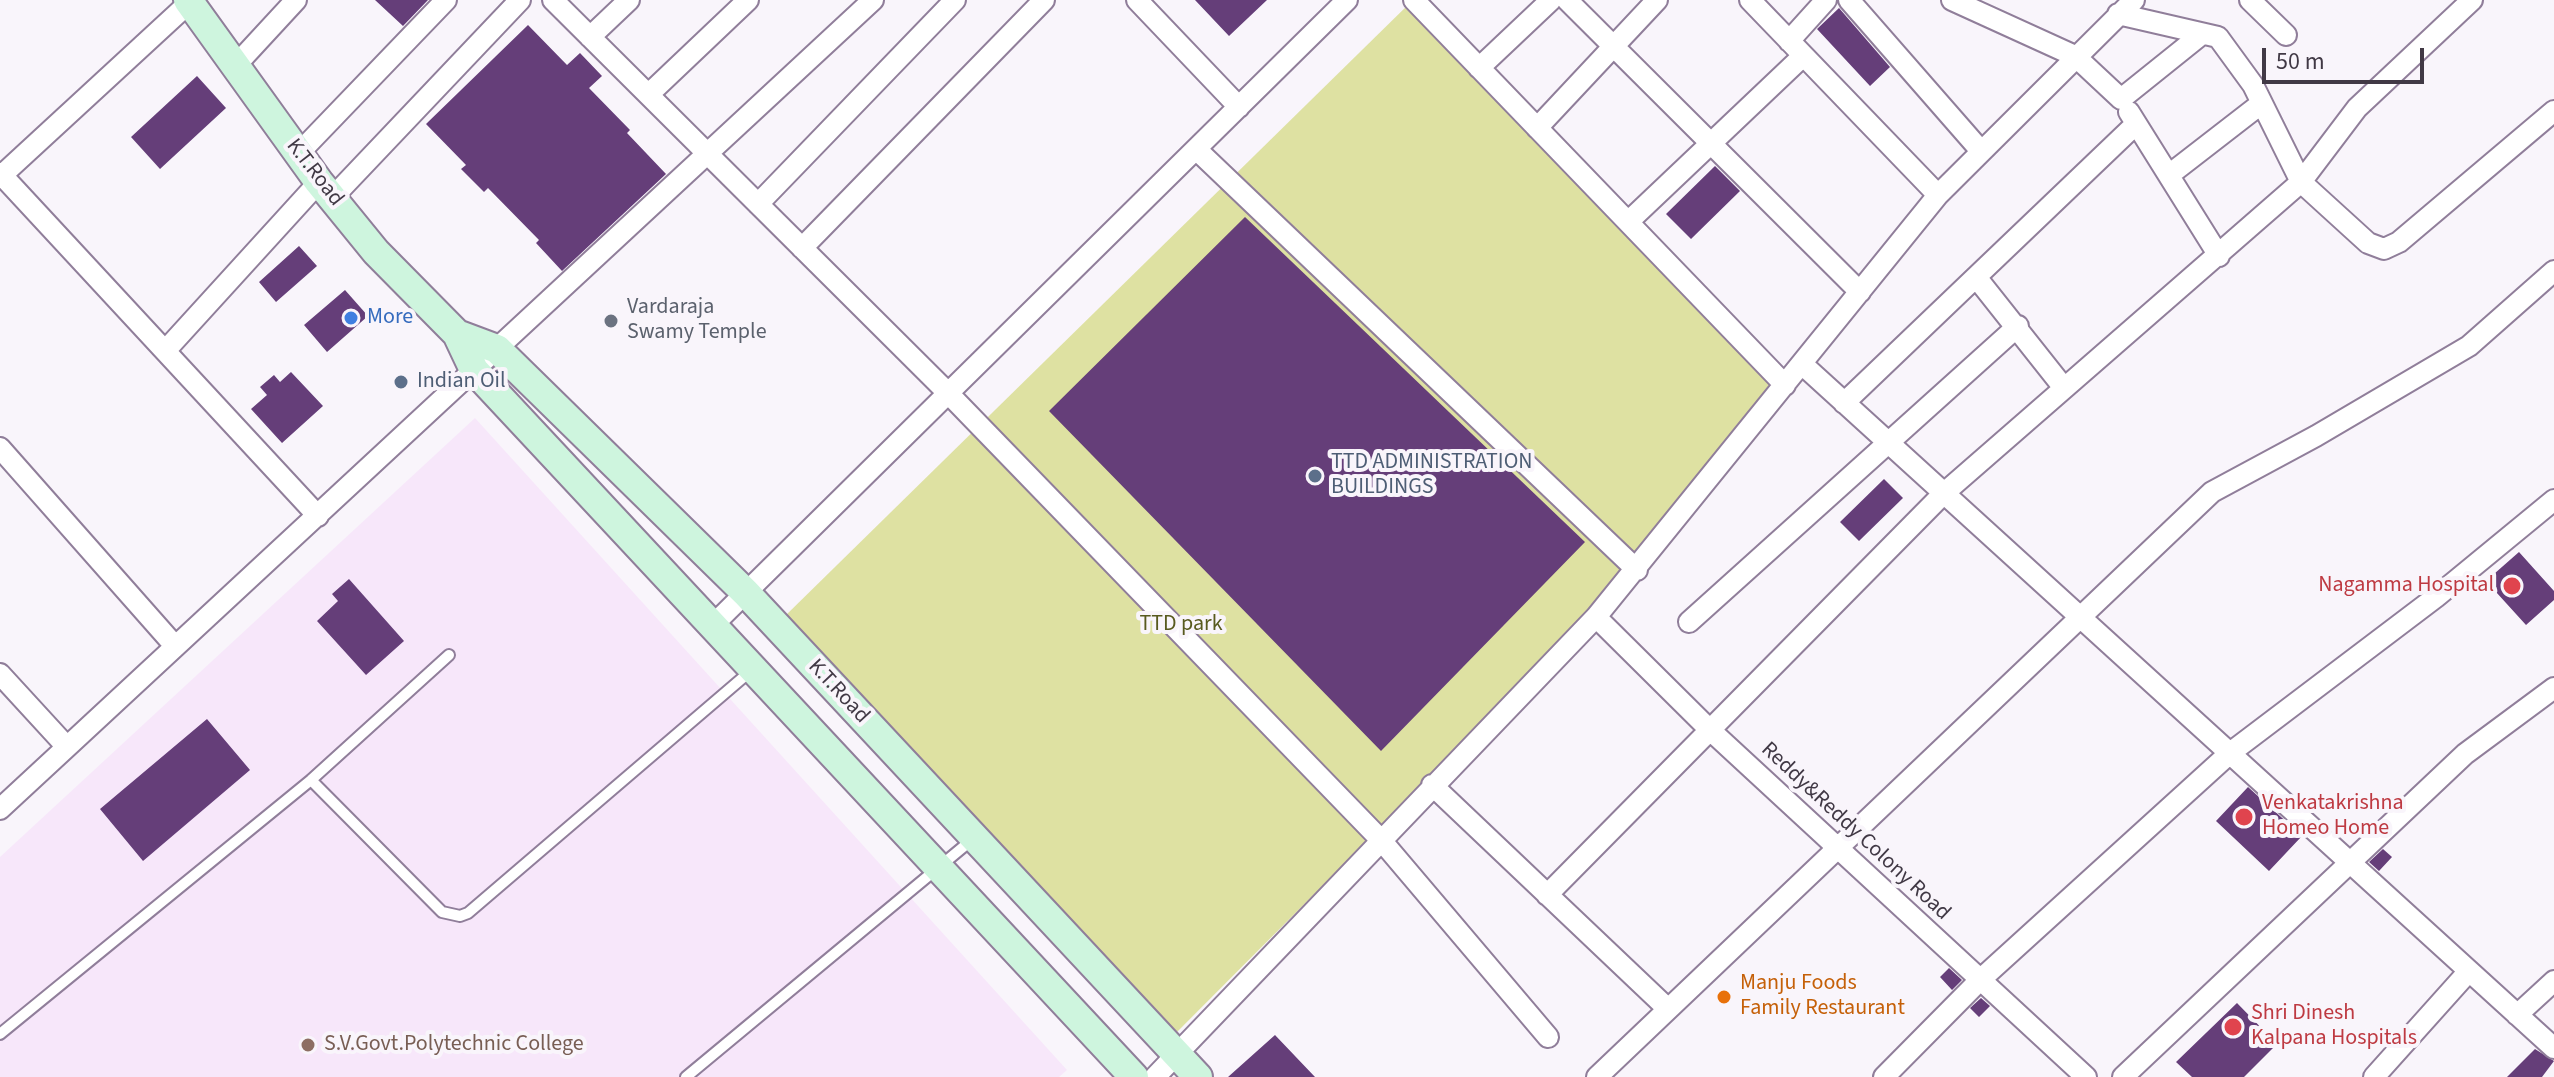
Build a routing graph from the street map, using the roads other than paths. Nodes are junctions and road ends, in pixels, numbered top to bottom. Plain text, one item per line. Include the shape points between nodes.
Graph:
1 (296, 0) edge
2 (446, 0) edge
3 (520, 0) edge
4 (553, 0) edge
5 (629, 0) edge
6 (748, 0) edge
7 (873, 0) edge
8 (955, 0) edge
9 (1044, 0) edge
10 (1137, 0) edge
11 (1347, 0) edge
12 (1414, 0) edge
13 (1551, 0) edge
14 (1567, 0) edge
15 (1657, 0) edge
16 (1750, 0) edge
17 (1826, 0) edge
18 (1849, 0) edge
19 (2134, 0) edge
20 (2250, 0) edge
21 (2472, 0) edge
22 (189, 1) edge
23 (1961, 2) edge
24 (2118, 14) junction
25 (2202, 34) junction
26 (2286, 35) dead end
27 (590, 37) junction
28 (1614, 46) junction
29 (1796, 48) junction
30 (2075, 56) junction
31 (236, 65) junction
32 (1479, 68) junction
33 (649, 94) junction
34 (2121, 99) junction
35 (2262, 103) junction
36 (1239, 107) junction
37 (2551, 121) edge
38 (2136, 124) junction
39 (1537, 128) junction
40 (1710, 145) junction
41 (1196, 149) junction
42 (1981, 151) junction
43 (298, 154) junction
44 (708, 154) junction
45 (1, 175) edge
46 (2169, 175) junction
47 (2301, 182) junction
48 (326, 190) junction
49 (1938, 195) junction
50 (758, 204) junction
51 (1628, 222) junction
52 (802, 248) junction
53 (2219, 256) junction
54 (2554, 271) edge
55 (1976, 277) junction
56 (1860, 292) junction
57 (2018, 326) junction
58 (457, 334) junction
59 (497, 349) junction
60 (165, 351) junction
61 (1802, 364) junction
62 (474, 370) junction
63 (1785, 385) junction
64 (2064, 388) junction
65 (948, 393) junction
66 (1844, 403) junction
67 (1886, 442) junction
68 (0, 448) edge
69 (1943, 494) junction
70 (2554, 500) edge
71 (318, 516) junction
72 (1637, 570) junction
73 (746, 593) junction
74 (1596, 617) junction
75 (2079, 617) junction
76 (1689, 622) dead end
77 (714, 624) junction
78 (175, 646) junction
79 (449, 655) dead end
80 (755, 668) junction
81 (0, 674) edge
82 (2554, 688) edge
83 (1709, 729) junction
84 (67, 747) junction
85 (2230, 753) junction
86 (311, 780) junction
87 (1432, 785) junction
88 (0, 809) edge
89 (975, 838) junction
90 (1381, 840) junction
91 (1837, 848) junction
92 (2350, 863) junction
93 (941, 869) junction
94 (1547, 895) junction
95 (2469, 971) junction
96 (1980, 980) junction
97 (2554, 981) edge
98 (1668, 1009) junction
99 (2517, 1015) junction
100 (0, 1034) edge
101 (1548, 1037) dead end
102 (2554, 1048) edge
103 (1177, 1054) junction
104 (686, 1077) edge
105 (1134, 1077) edge
106 (1155, 1077) edge
107 (1198, 1077) edge
108 (1597, 1077) edge
109 (1884, 1077) edge
110 (2086, 1077) edge
111 (2123, 1077) edge
112 (2374, 1077) edge

1 - 31 street
2 - 43 street
3 - 48 street
4 - 27 street
5 - 27 street
6 - 33 street
7 - 44 street
8 - 50 street
9 - 52 street
10 - 36 street
11 - 36 street
12 - 32 street
13 - 32 street
14 - 28 street
15 - 28 street
16 - 29 street
17 - 29 street
18 - 42 street
19 - 24 street
20 - 26 street
21 - 47 street via 2357,108
22 - 31 main road, K.T.Road
22 - 45 street
23 - 30 street
24 - 25 street
24 - 30 street
25 - 34 street
25 - 35 street via 2218,37
27 - 33 street
28 - 39 street
28 - 40 street
29 - 40 street
29 - 49 street
30 - 34 street
30 - 42 street
31 - 43 main road, K.T.Road
32 - 39 street
33 - 44 street
34 - 38 street
35 - 46 street
35 - 47 street
36 - 41 street
37 - 47 street via 2384,249 2368,243
38 - 46 street
38 - 55 street
39 - 51 street
40 - 51 street
40 - 56 street
41 - 65 street
41 - 72 street
42 - 49 street
43 - 48 main road, K.T.Road
44 - 50 street
44 - 59 street
45 - 60 street
46 - 53 street
47 - 53 street
48 - 58 main road, K.T.Road via 376,252
48 - 60 street
49 - 56 street
50 - 52 street
51 - 63 street
52 - 65 street
53 - 64 street
54 - 75 street via 2469,346 2212,492
55 - 57 street
55 - 66 street
56 - 61 street
57 - 64 street
57 - 67 street
58 - 59 main road, K.T.Road
58 - 62 main road, K.T.Road
59 - 62 street
59 - 73 main road, K.T.Road
60 - 71 street
61 - 63 street
61 - 66 street
62 - 71 street
62 - 77 main road, K.T.Road
63 - 72 street
64 - 69 street
65 - 73 street
65 - 90 street
66 - 67 street
67 - 69 street
67 - 76 street
68 - 78 street
69 - 75 street
69 - 83 street
70 - 85 street
71 - 78 street
72 - 74 street
73 - 77 street
73 - 89 main road, K.T.Road
74 - 83 street, Reddy&Reddy Colony Road
74 - 87 street
75 - 85 street
75 - 91 street
77 - 80 main road, K.T.Road
78 - 84 street
79 - 86 lane
80 - 86 lane via 460,916 442,912
80 - 93 main road, K.T.Road
81 - 84 street
82 - 92 street via 2465,754
83 - 91 street, Reddy&Reddy Colony Road
83 - 94 street
84 - 88 street
85 - 92 street
85 - 96 street
86 - 100 lane
87 - 90 street
87 - 94 street
89 - 93 lane
89 - 103 main road, K.T.Road
90 - 101 street
90 - 103 street
91 - 96 street, Reddy&Reddy Colony Road
91 - 98 street
92 - 95 street
92 - 111 street
93 - 104 lane
93 - 105 main road, K.T.Road
94 - 98 street
95 - 99 street
95 - 112 street
96 - 109 street
96 - 110 street, Reddy&Reddy Colony Road
97 - 99 street
98 - 108 street
99 - 102 street
103 - 106 street
103 - 107 main road, K.T.Road

